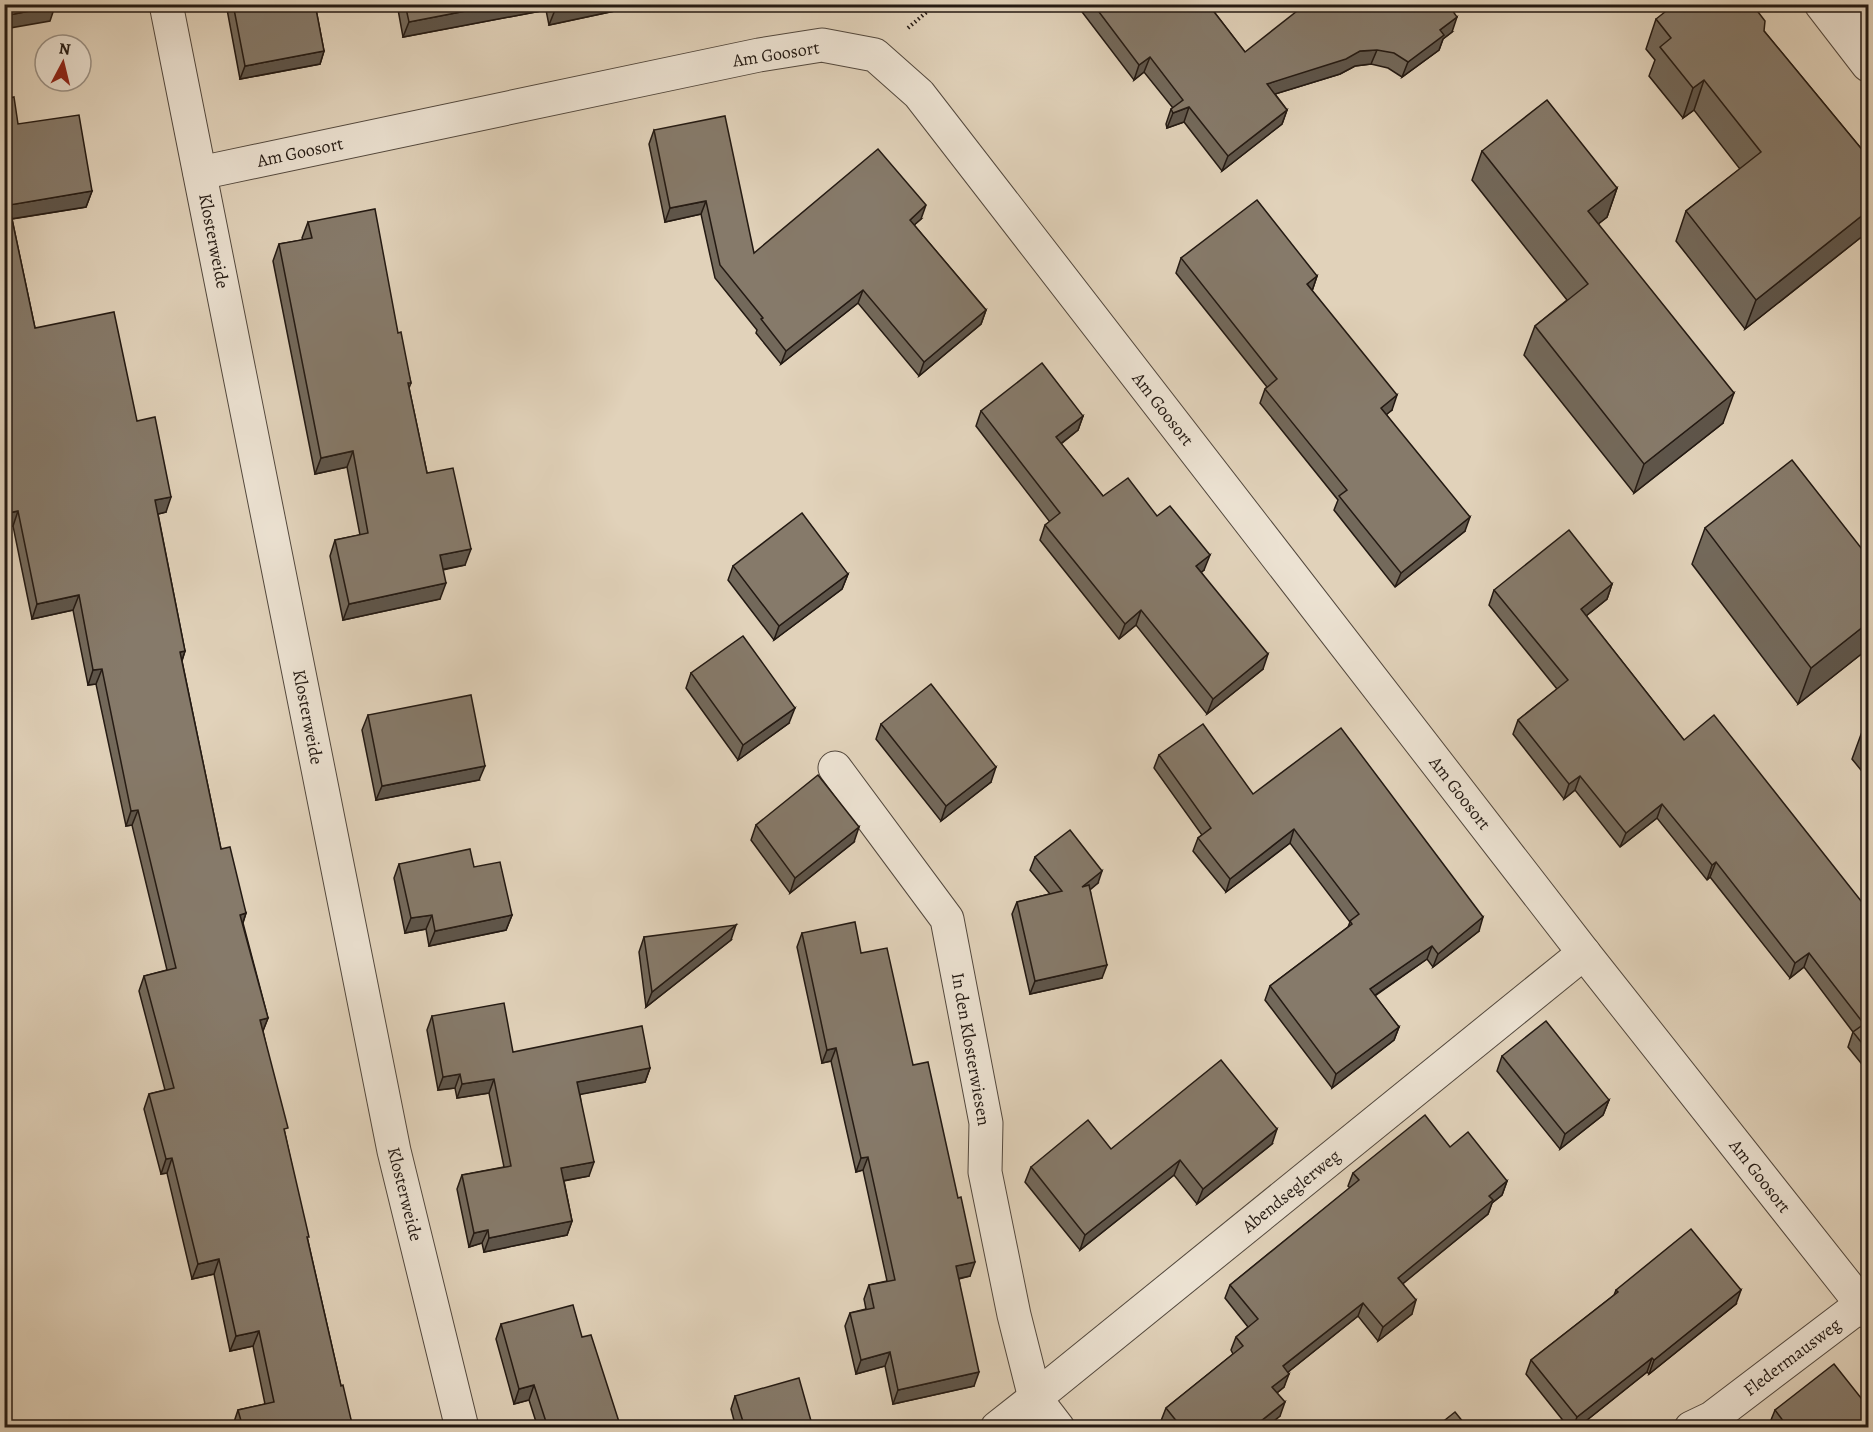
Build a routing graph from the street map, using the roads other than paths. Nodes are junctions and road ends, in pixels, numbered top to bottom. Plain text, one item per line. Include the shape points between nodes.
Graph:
1 (166, 4) edge
2 (1868, 4) edge
3 (1830, 16) edge
4 (1869, 65) edge
5 (200, 173) junction
6 (835, 768) dead end
7 (1584, 953) junction
8 (1865, 1308) edge
9 (1035, 1398) junction
10 (462, 1428) edge
11 (997, 1428) edge
12 (1058, 1428) edge
13 (1691, 1428) edge

1 - 5 street, Klosterweide
2 - 3 street
3 - 4 street
5 - 7 street, Am Goosort via 759,55 822,45 875,55 927,104
5 - 10 street, Klosterweide via 394,1151
6 - 9 street, In den Klosterwiesen via 947,919 986,1123 985,1172
7 - 8 street, Am Goosort
7 - 9 street, Abendseglerweg
8 - 13 street, Fledermausweg via 1712,1418
9 - 11 street, Abendseglerweg
9 - 12 street

